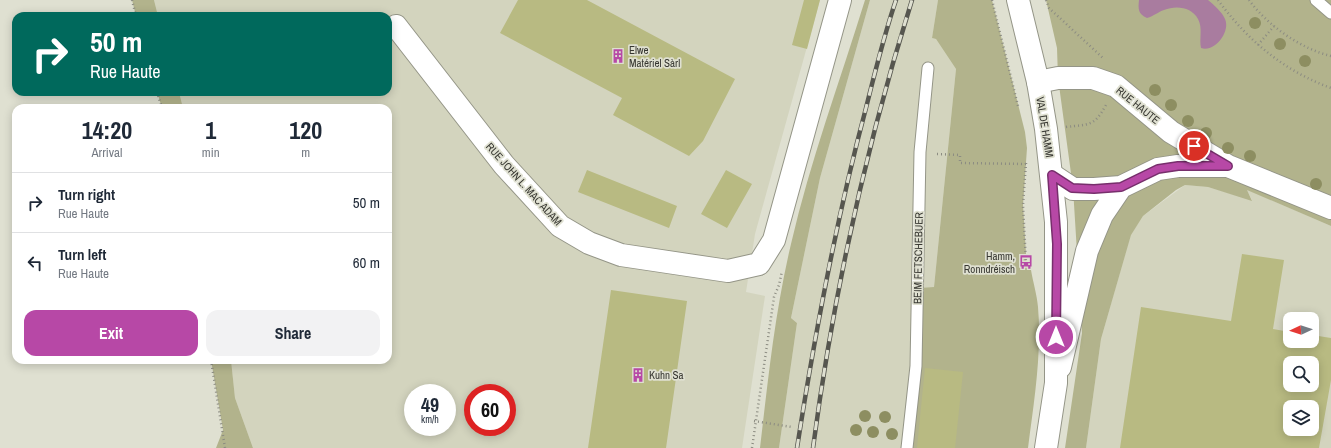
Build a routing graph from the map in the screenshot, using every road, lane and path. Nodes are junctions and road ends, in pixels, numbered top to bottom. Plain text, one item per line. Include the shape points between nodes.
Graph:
1 (132, 0) edge
2 (840, 0) edge
3 (992, 0) edge
4 (1018, 0) edge
5 (1218, 0) edge
6 (1249, 0) edge
7 (1316, 0) edge
8 (135, 12) edge
9 (1331, 13) edge
10 (396, 26) dead end
11 (1274, 26) junction
12 (1258, 45) junction
13 (1331, 56) edge
14 (928, 68) dead end
15 (1038, 82) junction
16 (1331, 88) edge
17 (1019, 110) dead end
18 (943, 155) dead end
19 (1026, 164) dead end
20 (1228, 166) junction
21 (1052, 175) junction
22 (1121, 187) junction
23 (1331, 208) edge
24 (212, 364) edge
25 (1056, 383) junction
26 (754, 422) dead end
27 (792, 427) dead end
28 (225, 448) edge
29 (907, 448) edge
30 (1046, 448) edge

1 - 8 path
2 - 10 main road, RUE JOHN L. MAC ADAM via 774,240 759,264 728,271 621,255 588,244 560,226 504,165
3 - 17 path
4 - 15 main road, VAL DE HAMM
5 - 12 path via 1233,21
6 - 11 path
7 - 9 lane
11 - 12 path
11 - 13 path via 1299,43
12 - 16 path via 1287,67
14 - 29 lane, BEIM FETSCHEBUER via 920,152 916,366
15 - 20 main road, RUE HAUTE via 1058,78 1093,78 1116,86 1171,132
15 - 21 main road, VAL DE HAMM
18 - 19 path via 960,156 960,163
20 - 22 main road, RUE HAUTE via 1178,166 1158,169
20 - 23 main road, RUE HAUTE
21 - 22 main road, RUE HAUTE via 1072,188
21 - 25 main road, VAL DE HAMM via 1057,244
22 - 25 main road, RUE HAUTE via 1102,215 1087,251
24 - 28 path
25 - 30 main road, VAL DE HAMM
26 - 27 path

